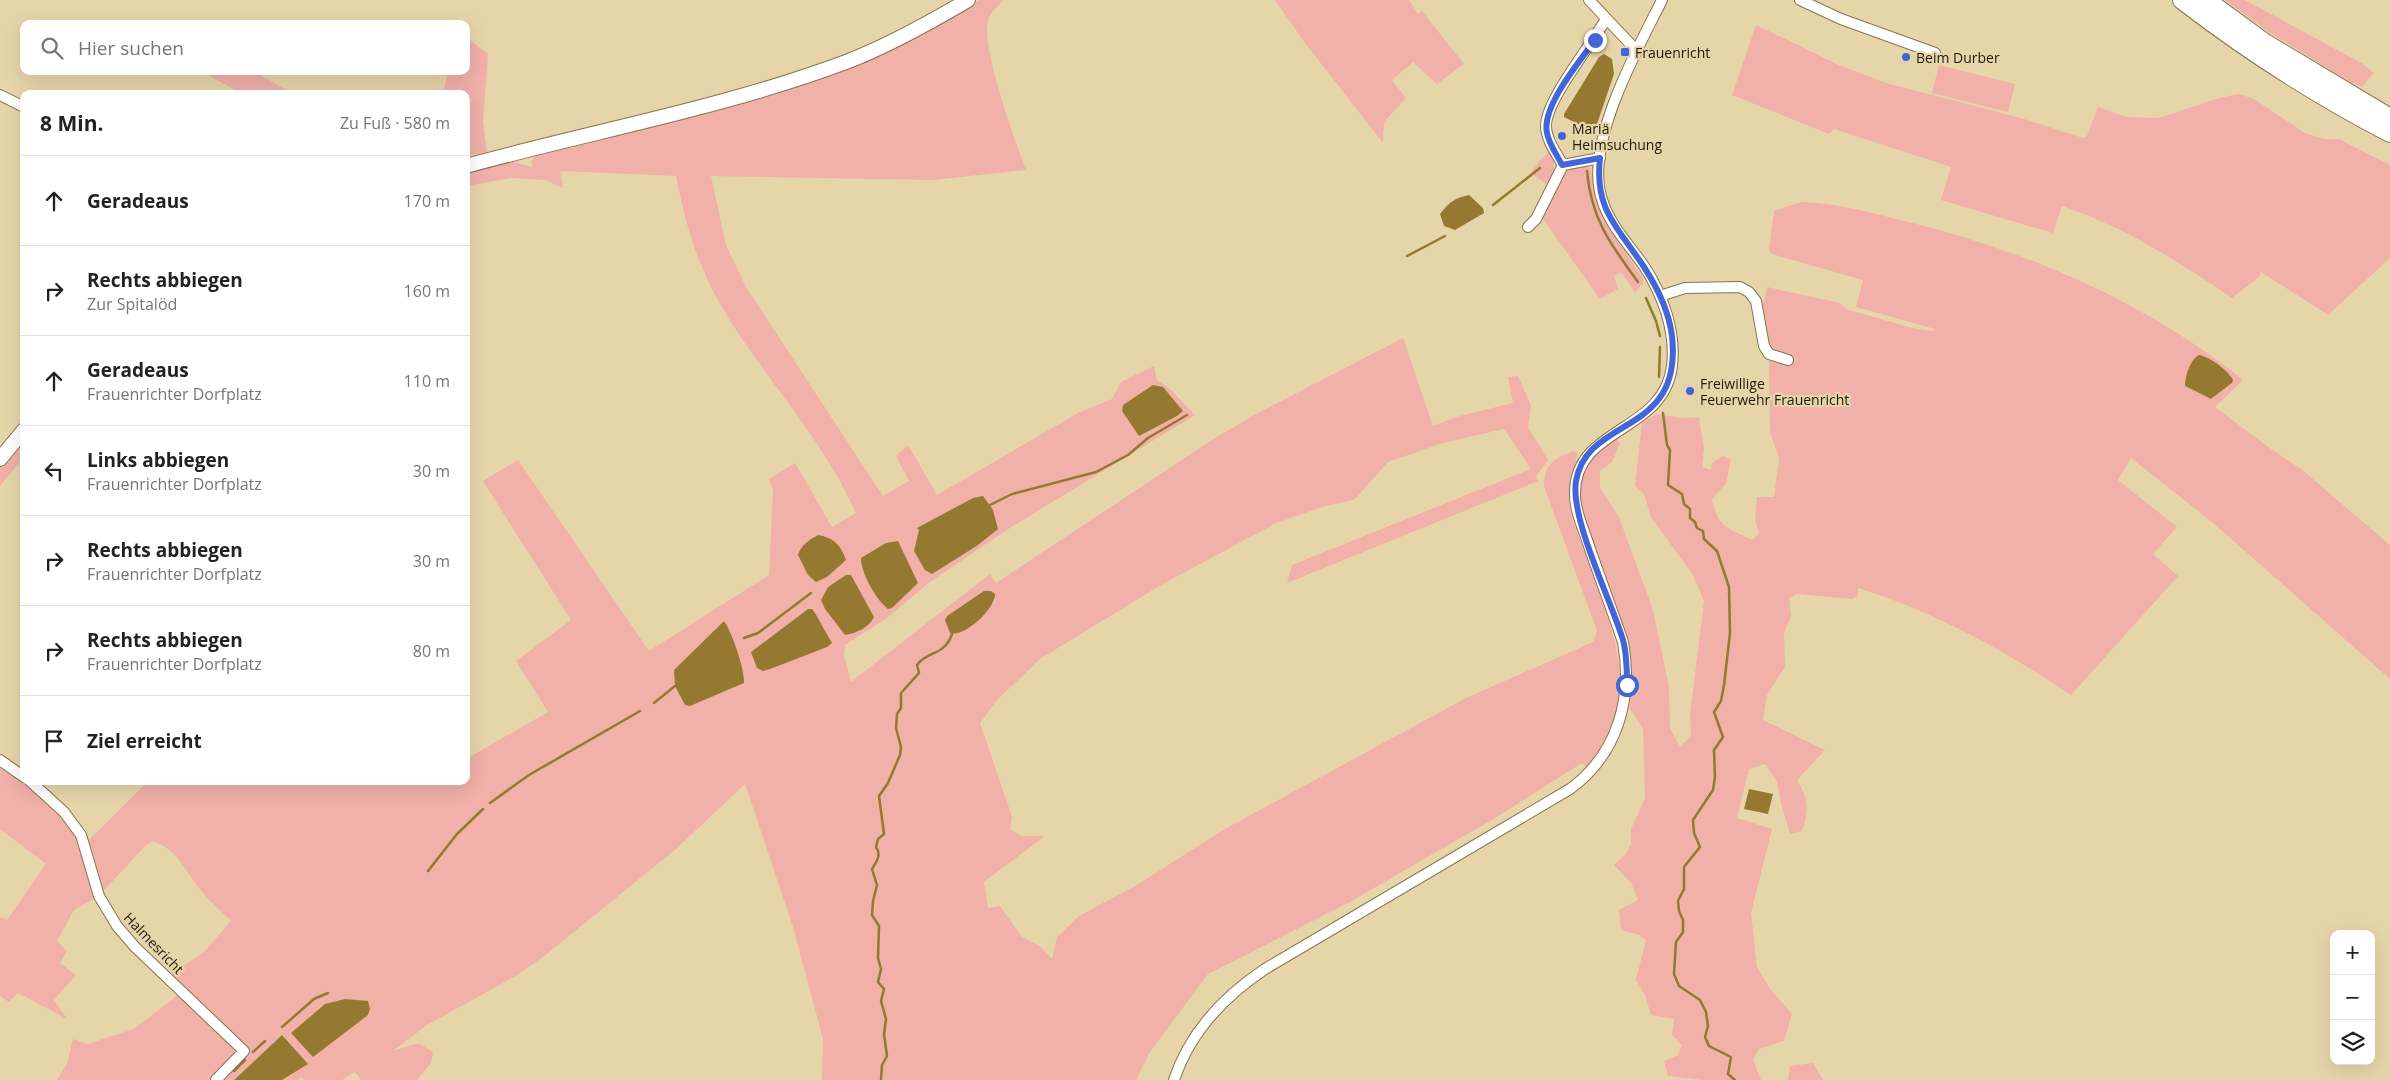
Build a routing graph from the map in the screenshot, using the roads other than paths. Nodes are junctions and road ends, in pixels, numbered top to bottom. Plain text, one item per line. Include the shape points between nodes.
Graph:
1 (968, 0) edge
2 (1589, 0) edge
3 (1662, 0) edge
4 (1800, 0) edge
5 (2182, 0) edge
6 (2206, 0) edge
7 (1606, 19) junction
8 (1636, 50) junction
9 (1935, 53) dead end
10 (0, 95) edge
11 (20, 105) edge
12 (2390, 118) edge
13 (2390, 133) edge
14 (1600, 158) junction
15 (470, 165) edge
16 (1562, 165) junction
17 (1528, 227) dead end
18 (1660, 296) junction
19 (1788, 360) dead end
20 (20, 435) edge
21 (0, 459) edge
22 (0, 760) edge
23 (20, 774) edge
24 (34, 785) edge
25 (216, 1080) edge
26 (1174, 1080) edge

1 - 15 main road via 887,43 813,73 712,103
2 - 7 street
3 - 8 street
4 - 9 street via 1841,19
5 - 13 highway via 2256,55 2340,107
6 - 12 highway via 2273,48
7 - 8 street
7 - 16 street via 1547,118 1547,133
8 - 14 street via 1611,114
10 - 11 street
14 - 16 street
14 - 18 street via 1599,184 1607,212
16 - 17 street via 1536,219
18 - 19 street via 1685,288 1740,287 1756,301 1764,346 1769,354
18 - 26 street via 1672,338 1672,366 1663,396 1650,410 1596,447 1580,465 1575,496 1624,642 1626,699 1607,750 1585,778 1570,789 1236,989 1201,1026
20 - 21 main road
22 - 23 street
24 - 25 street, Halmesricht via 64,812 80,835 99,896 117,926 244,1051

